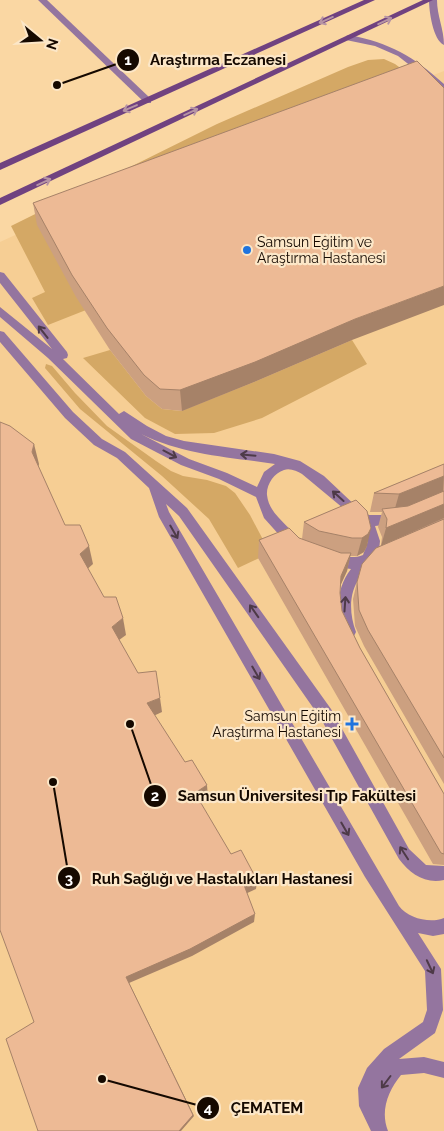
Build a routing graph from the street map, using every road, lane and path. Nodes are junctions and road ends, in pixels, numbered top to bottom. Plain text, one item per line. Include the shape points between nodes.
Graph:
1 (42, 0) edge
2 (371, 0) edge
3 (429, 0) edge
4 (433, 0) edge
5 (349, 38) junction
6 (444, 42) edge
7 (444, 89) edge
8 (148, 101) junction
9 (0, 167) edge
10 (0, 202) edge
11 (0, 276) edge
12 (0, 311) edge
13 (0, 335) edge
14 (52, 355) junction
15 (33, 371) junction
16 (296, 464) junction
17 (155, 488) junction
18 (260, 494) junction
19 (405, 515) edge
20 (365, 519) junction
21 (394, 548) edge
22 (301, 550) edge
23 (322, 559) edge
24 (368, 559) junction
25 (357, 646) edge
26 (444, 873) edge
27 (394, 912) junction
28 (444, 926) edge
29 (444, 1070) edge
30 (378, 1128) edge

1 - 8 street
2 -> 8 street
5 -> 3 street
4 - 6 street via 433,15
5 - 7 street via 390,47 413,61
10 -> 5 street
8 -> 9 street
16 -> 11 street via 271,457 196,450 150,435 56,349
12 - 14 street
13 - 15 street
14 - 15 street via 33,353 30,363
14 -> 18 street via 135,436 185,462
15 - 17 street via 69,415 98,442 121,455
16 - 18 street via 280,466 269,474
20 -> 16 street via 319,479
26 -> 17 street via 436,876 412,865 326,714 182,512
17 -> 27 street via 163,513
18 - 22 street via 268,514
19 - 20 street via 381,522
20 - 24 street via 374,533 374,548
21 - 24 street
23 - 24 street via 338,564 355,564
25 -> 24 street via 345,624 344,602 351,578
27 - 28 street via 415,926
27 -> 30 street via 433,969 434,1010 429,1027 390,1054 366,1088 367,1106
29 -> 30 street via 424,1065 397,1067 381,1086 377,1106

